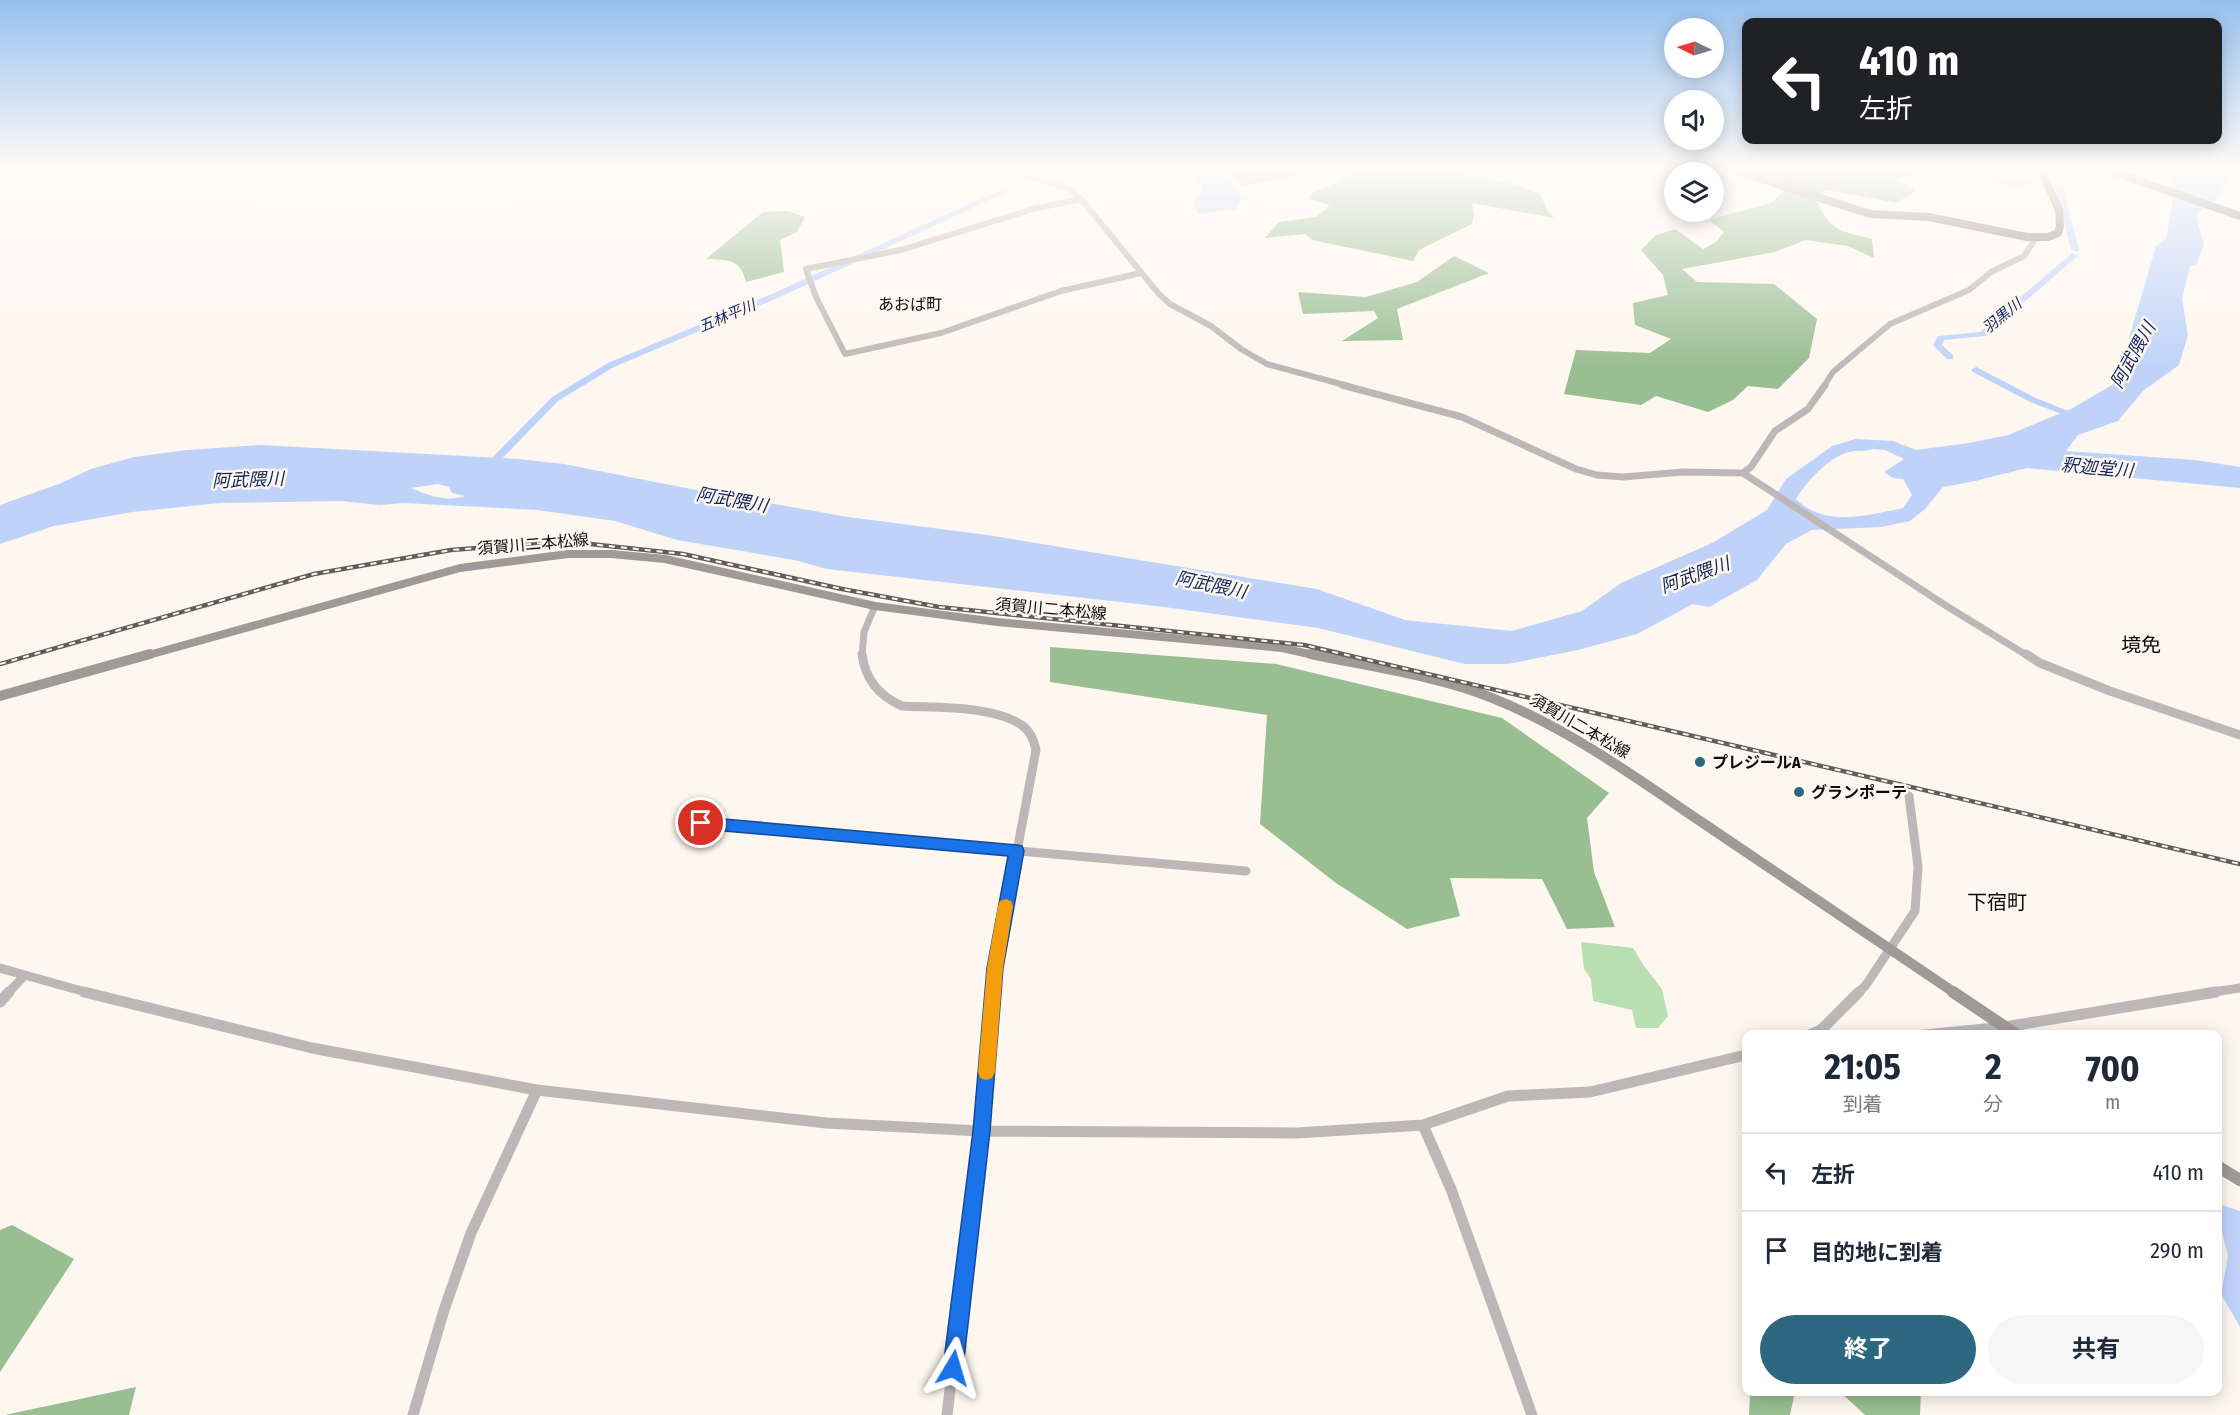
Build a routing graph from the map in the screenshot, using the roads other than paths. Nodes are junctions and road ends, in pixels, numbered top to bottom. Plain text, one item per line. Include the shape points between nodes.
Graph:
1 (945, 236) edge
2 (1111, 236) edge
3 (2026, 236) edge
4 (2045, 236) edge
5 (2036, 238) junction
6 (1141, 273) junction
7 (1743, 473) junction
8 (875, 606) junction
9 (0, 696) edge
10 (2240, 735) edge
11 (1908, 796) dead end
12 (701, 823) dead end
13 (1017, 851) junction
14 (1246, 871) dead end
15 (1892, 949) junction
16 (0, 968) edge
17 (24, 976) junction
18 (2240, 988) edge
19 (0, 1002) edge
20 (2005, 1027) junction
21 (1826, 1030) edge
22 (1975, 1030) edge
23 (2010, 1030) edge
24 (1742, 1056) edge
25 (537, 1090) junction
26 (1423, 1125) junction
27 (981, 1131) junction
28 (2222, 1169) edge
29 (2240, 1180) edge
30 (413, 1415) edge
31 (947, 1415) edge
32 (1532, 1415) edge

1 - 6 street via 901,250 806,269 845,354 941,333 1061,291
2 - 6 street
3 - 5 main road
4 - 5 main road
5 - 7 street via 2024,256 1990,272 1969,290 1890,324 1833,372 1808,409 1775,430
6 - 7 street via 1170,304 1258,360 1462,417 1576,469 1623,477
7 - 10 street via 2040,663
8 - 9 main road, 須賀川二本松線 via 665,559 560,555 460,568
8 - 13 street via 862,643 862,655 878,694 902,706 1001,715 1032,735 1036,750
8 - 15 main road, 須賀川二本松線 via 997,622 1282,648 1376,667 1490,697 1574,738
11 - 15 street via 1918,886 1915,911
12 - 13 street
13 - 14 street
13 - 27 street via 995,968
15 - 20 main road, 須賀川二本松線
15 - 21 street
16 - 17 street
17 - 19 street
17 - 25 street via 312,1047
18 - 20 street
20 - 22 street
20 - 23 main road, 須賀川二本松線
24 - 26 street via 1590,1092 1508,1096
25 - 27 street via 826,1123
25 - 30 street via 471,1233
26 - 27 street via 1191,1134
26 - 32 street via 1451,1189
27 - 31 street
28 - 29 main road

